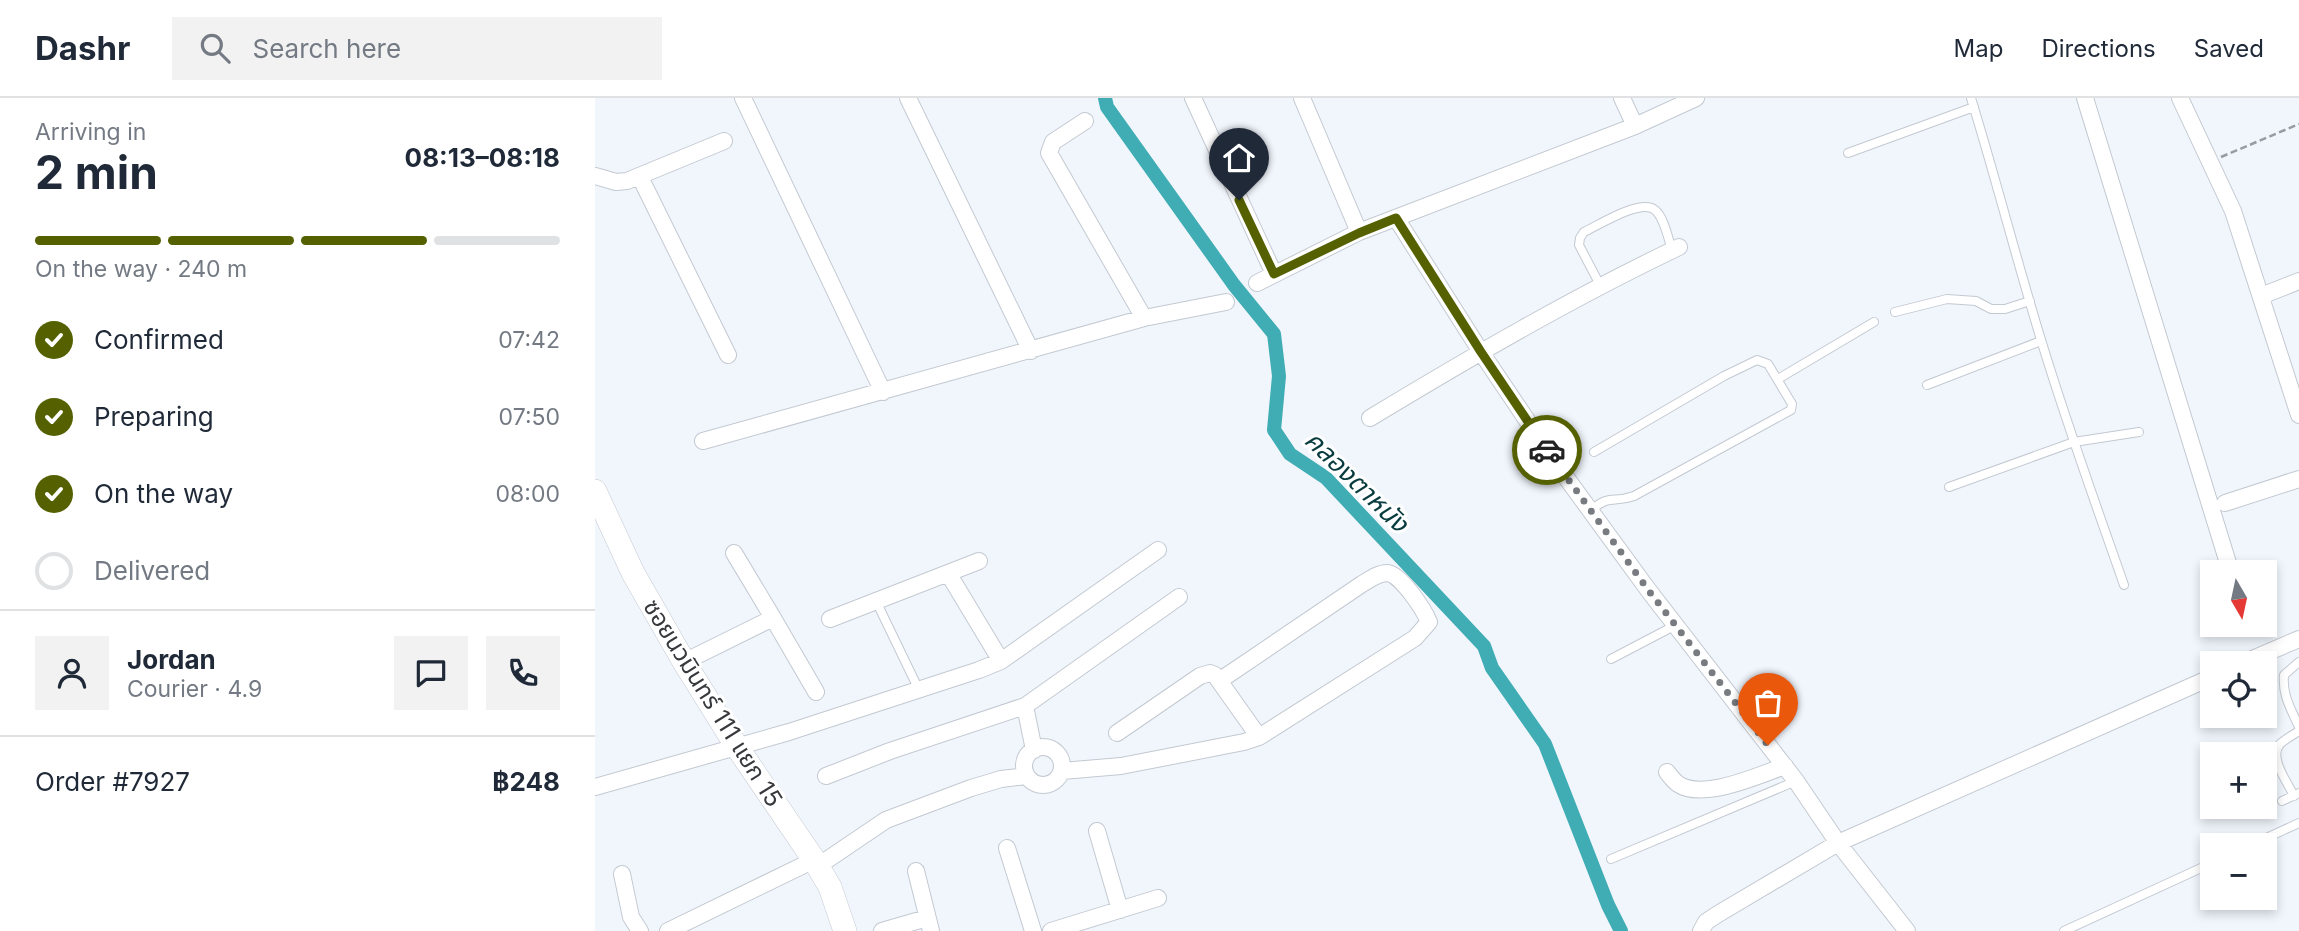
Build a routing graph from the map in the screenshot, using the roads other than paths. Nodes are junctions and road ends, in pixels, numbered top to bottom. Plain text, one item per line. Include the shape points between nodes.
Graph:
1 (743, 98) edge
2 (908, 98) edge
3 (1193, 98) edge
4 (1302, 98) edge
5 (1696, 98) edge
6 (2084, 98) edge
7 (2179, 98) edge
8 (1625, 99) edge
9 (1972, 102) edge
10 (1084, 121) dead end
11 (1635, 126) junction
12 (724, 141) dead end
13 (1847, 153) dead end
14 (595, 176) edge
15 (640, 177) junction
16 (1396, 218) junction
17 (1359, 233) junction
18 (1676, 248) joint
19 (1274, 274) junction
20 (2299, 281) edge
21 (1257, 283) dead end
22 (1599, 285) junction
23 (2260, 296) junction
24 (2030, 301) junction
25 (1226, 302) dead end
26 (1895, 312) dead end
27 (1145, 318) junction
28 (1874, 322) dead end
29 (2041, 341) junction
30 (1031, 351) junction
31 (1481, 352) junction
32 (728, 355) dead end
33 (1778, 379) junction
34 (1927, 385) dead end
35 (883, 392) junction
36 (2299, 415) edge
37 (1370, 418) dead end
38 (2139, 432) dead end
39 (703, 441) dead end
40 (2074, 442) junction
41 (1594, 452) dead end
42 (2299, 479) edge
43 (1949, 487) dead end
44 (595, 491) edge
45 (2225, 503) dead end
46 (1591, 510) junction
47 (1158, 550) dead end
48 (734, 553) dead end
49 (2227, 560) edge
50 (979, 561) dead end
51 (948, 573) junction
52 (2124, 585) dead end
53 (1179, 597) dead end
54 (876, 601) junction
55 (773, 618) junction
56 (830, 620) dead end
57 (1676, 625) junction
58 (2299, 639) edge
59 (2271, 651) edge
60 (1612, 659) dead end
61 (1001, 661) junction
62 (684, 662) junction
63 (2299, 662) edge
64 (1219, 681) junction
65 (2200, 682) edge
66 (919, 690) junction
67 (816, 692) dead end
68 (1025, 706) junction
69 (2299, 729) edge
70 (1117, 733) dead end
71 (1259, 737) junction
72 (737, 747) junction
73 (1034, 750) junction
74 (1785, 766) junction
75 (1062, 771) junction
76 (1667, 772) dead end
77 (826, 776) dead end
78 (1027, 776) junction
79 (1796, 781) junction
80 (595, 787) edge
81 (2296, 795) edge
82 (2282, 801) dead end
83 (2299, 823) edge
84 (1097, 831) dead end
85 (2277, 833) edge
86 (1838, 843) junction
87 (1007, 848) dead end
88 (1611, 859) dead end
89 (816, 863) junction
90 (2200, 869) edge
91 (916, 872) dead end
92 (622, 874) dead end
93 (1158, 898) dead end
94 (1120, 910) junction
95 (842, 921) edge
96 (929, 924) edge
97 (639, 931) edge
98 (669, 931) edge
99 (882, 931) edge
100 (1033, 931) edge
101 (1051, 931) edge
102 (1701, 931) edge
103 (1907, 931) edge
104 (2064, 931) edge

1 - 35 street
2 - 30 street
3 - 19 street
4 - 17 street
5 - 11 street
6 - 49 street
7 - 23 street via 2233,211
8 - 11 street
9 - 13 lane
9 - 24 lane
10 - 27 street via 1053,142 1049,153
11 - 16 street
12 - 15 street
14 - 15 street via 616,182
15 - 32 street
16 - 17 street
16 - 31 street
17 - 19 street
18 - 22 street
18 - 22 lane via 1657,211 1647,206 1584,232 1579,245
19 - 21 street
20 - 23 street
22 - 31 street
23 - 36 street
24 - 26 lane via 1991,309 1976,301 1947,299
24 - 29 lane
25 - 27 street
27 - 30 street
28 - 33 lane
29 - 34 lane
29 - 40 lane
30 - 35 street
31 - 37 street
31 - 46 street
33 - 41 lane via 1768,364 1757,360
33 - 46 lane via 1791,410 1634,496 1609,498
35 - 39 street
38 - 40 lane
40 - 43 lane
40 - 52 lane
42 - 45 street
44 - 62 street, ซอยนวมินทร์ 111 แยก 15 via 633,573
46 - 57 street
47 - 61 street
48 - 55 street
50 - 51 street
51 - 54 street
51 - 61 street
53 - 68 street
54 - 56 street
54 - 66 lane
55 - 62 street
55 - 67 street
57 - 60 lane
57 - 74 street
58 - 59 street
61 - 66 street
62 - 72 street, ซอยนวมินทร์ 111 แยก 15
63 - 69 lane via 2284,675 2283,687
64 - 70 street via 1210,673 1200,676
64 - 71 street
64 - 71 street via 1384,573 1402,581 1426,614 1429,622 1415,638
65 - 86 street
66 - 72 street
68 - 73 street
68 - 77 street
69 - 81 lane via 2280,743 2276,754
71 - 75 street via 1121,766
72 - 80 street
72 - 89 street, ซอยนวมินทร์ 111 แยก 15
73 - 75 street via 1055,751
73 - 78 street via 1025,761
74 - 76 street via 1712,789 1679,785
74 - 79 street
75 - 78 street via 1046,785
78 - 89 street via 971,788 886,820
79 - 86 street
79 - 88 lane
81 - 82 lane
83 - 85 lane
84 - 94 street
86 - 102 street via 1718,914
86 - 103 street
87 - 100 street
89 - 95 street, ซอยนวมินทร์ 111 แยก 15
89 - 98 street
90 - 104 lane
91 - 96 street
92 - 97 street via 631,917
93 - 94 street
94 - 101 street
96 - 99 street

